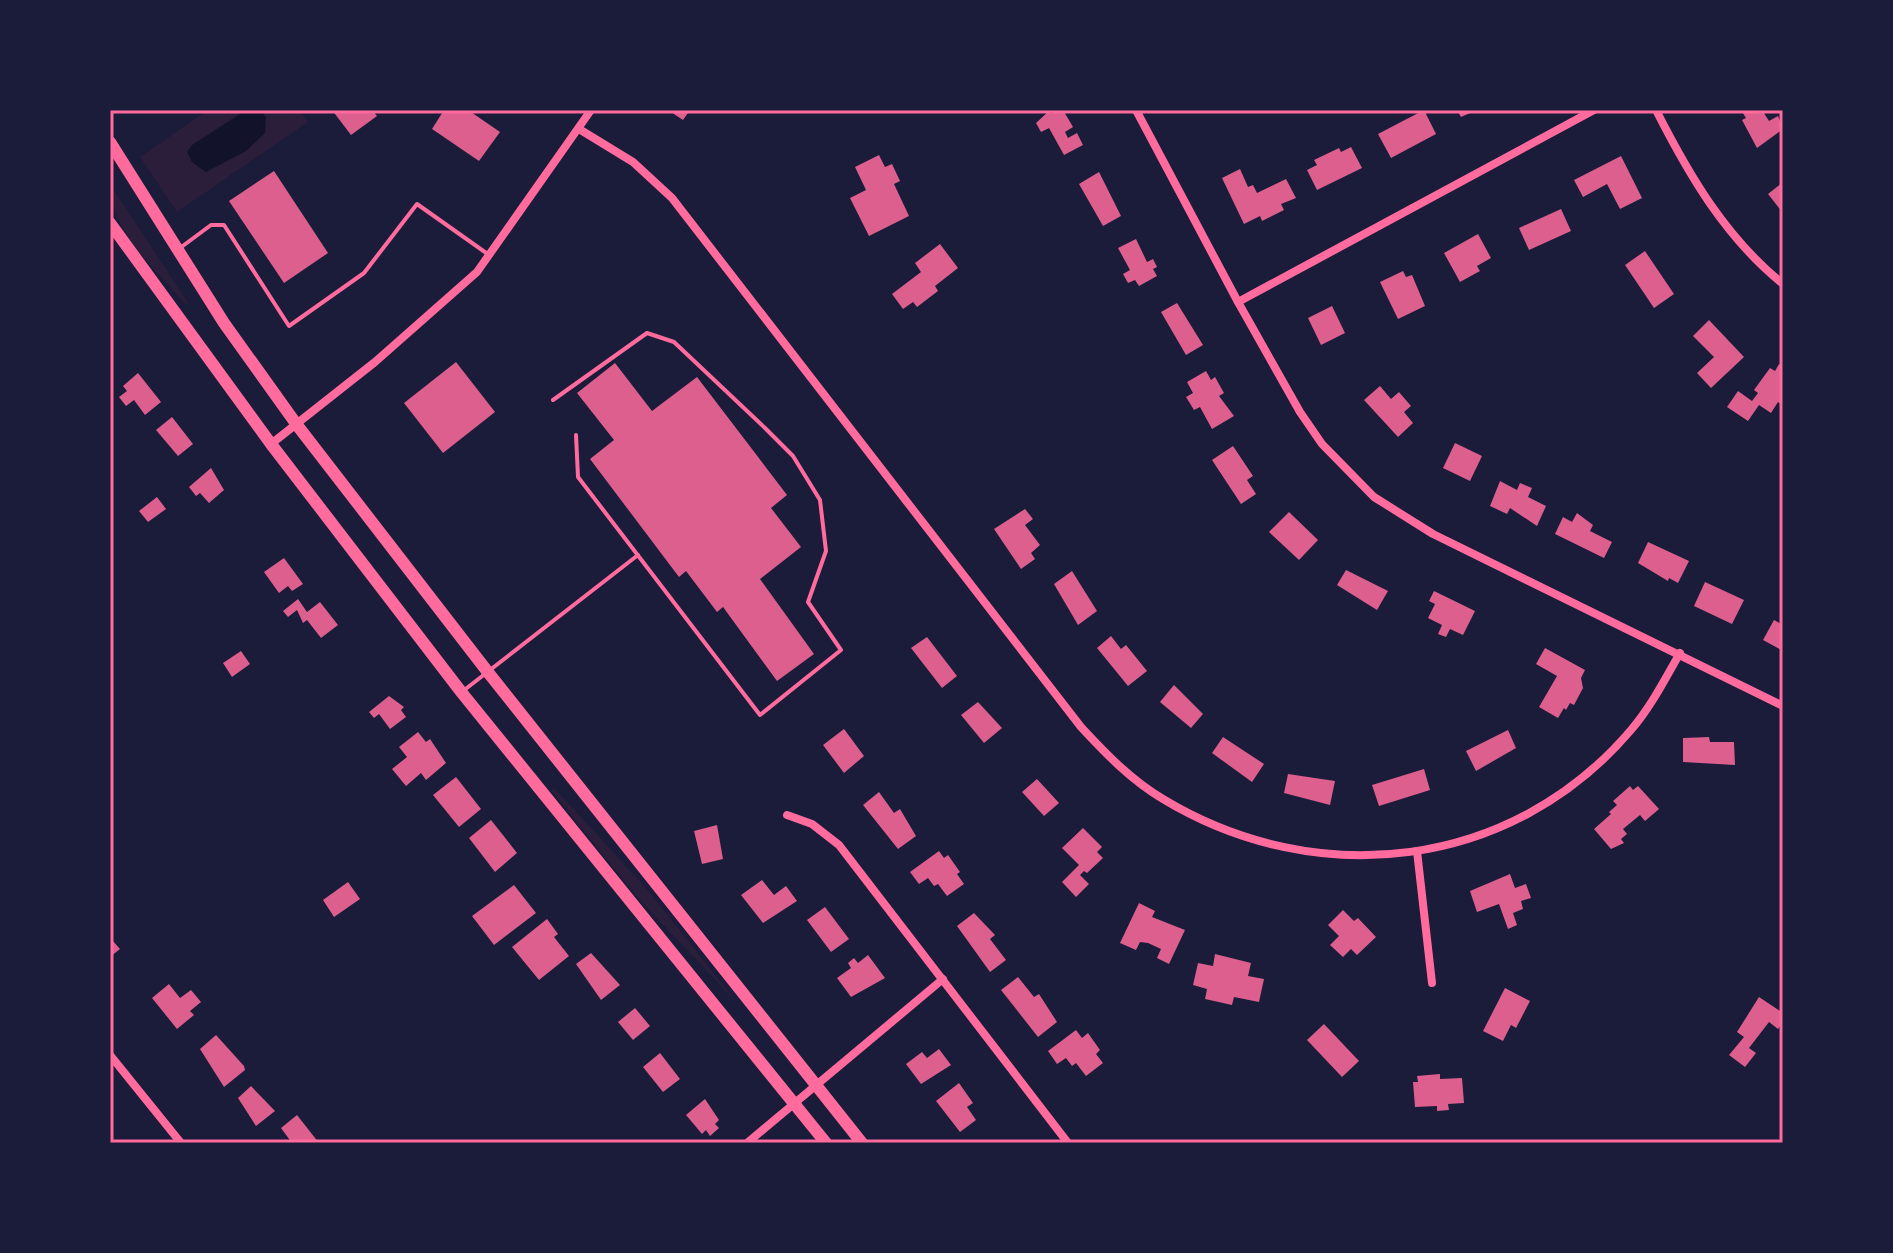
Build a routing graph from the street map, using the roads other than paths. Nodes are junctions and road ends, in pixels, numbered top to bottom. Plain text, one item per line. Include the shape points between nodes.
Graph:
1 (591, 110) edge
2 (1136, 110) edge
3 (1594, 110) edge
4 (1656, 110) edge
5 (579, 129) junction
6 (110, 142) edge
7 (110, 223) edge
8 (178, 249) junction
9 (490, 256) junction
10 (1783, 284) edge
11 (1238, 302) junction
12 (553, 400) dead end
13 (297, 425) junction
14 (576, 435) dead end
15 (271, 444) junction
16 (638, 555) junction
17 (1680, 653) junction
18 (487, 671) junction
19 (462, 693) junction
20 (1783, 706) edge
21 (787, 815) dead end
22 (1417, 851) junction
23 (943, 979) junction
24 (1432, 983) dead end
25 (110, 1055) edge
26 (817, 1086) junction
27 (795, 1104) junction
28 (181, 1143) edge
29 (747, 1143) edge
30 (826, 1143) edge
31 (862, 1143) edge
32 (1068, 1143) edge

1 - 5 street
2 - 11 street
3 - 11 street
4 - 10 street via 1715,213
5 - 9 street
5 - 22 street via 633,162 682,209 1042,680 1133,778 1193,816 1274,845 1341,856
6 - 8 main road
7 - 15 main road
8 - 9 lane via 211,225 224,225 289,326 364,273 417,204
8 - 13 main road
9 - 13 street via 454,295
11 - 17 street via 1315,433 1374,497 1433,534
12 - 16 lane via 647,333 674,342 793,456 820,500 826,551 808,602 841,650 760,715
13 - 15 street
13 - 18 main road
14 - 16 lane via 578,477
15 - 19 main road
16 - 18 lane
17 - 20 street
17 - 22 street via 1631,730 1571,787 1476,838
18 - 19 lane
18 - 26 main road
19 - 27 main road
21 - 23 street via 812,824 839,845
22 - 24 street
23 - 26 street
23 - 32 street
25 - 28 street
26 - 27 street
26 - 31 main road
27 - 29 street
27 - 30 main road

